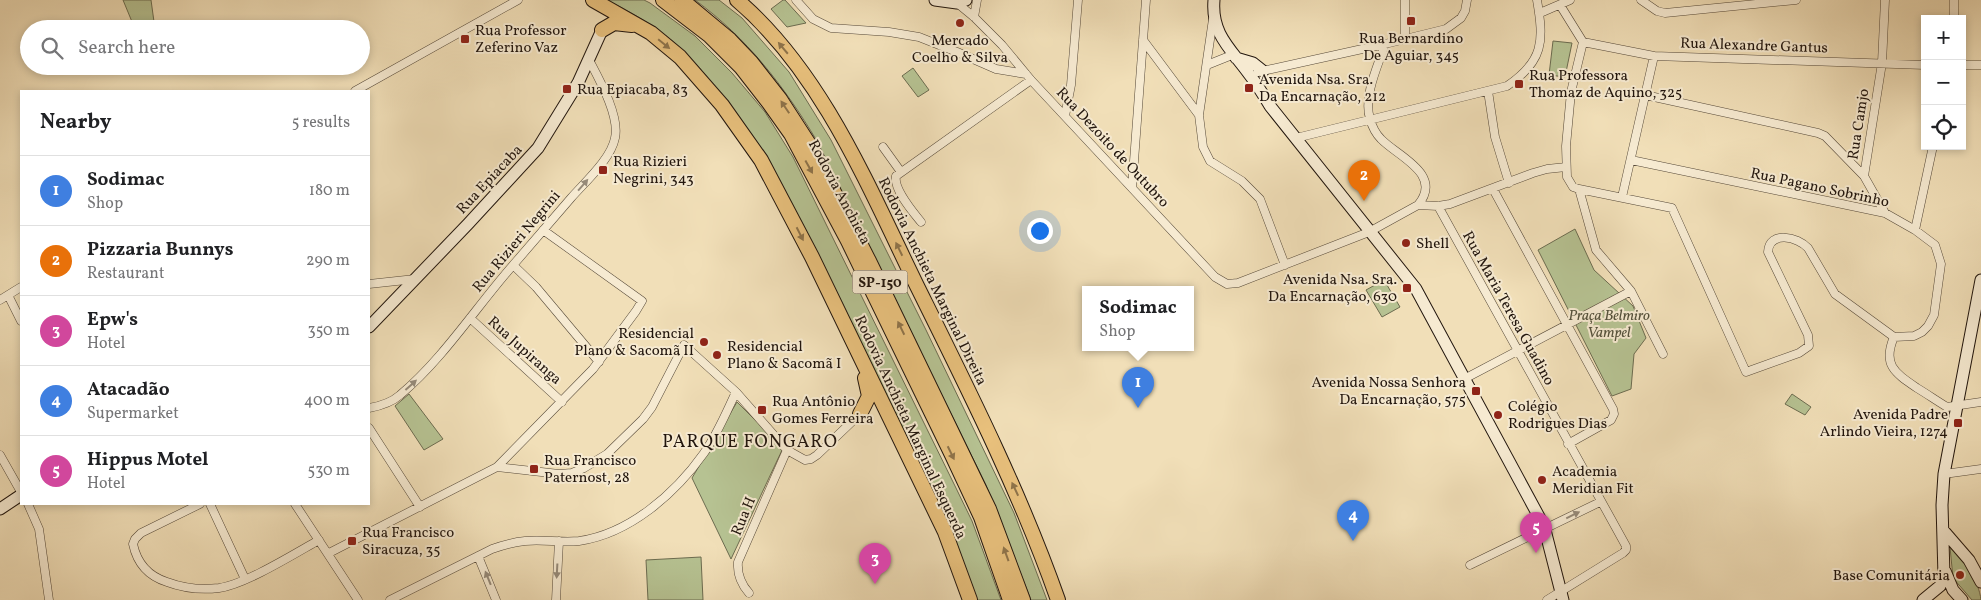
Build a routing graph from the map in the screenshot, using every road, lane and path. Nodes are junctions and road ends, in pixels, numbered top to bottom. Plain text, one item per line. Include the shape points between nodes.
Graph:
1 (518, 0) edge
2 (663, 0) edge
3 (682, 0) edge
4 (737, 0) edge
5 (796, 0) edge
6 (935, 0) edge
7 (976, 0) edge
8 (1078, 0) edge
9 (1146, 0) edge
10 (1214, 0) edge
11 (1405, 0) edge
12 (1467, 0) edge
13 (1538, 0) edge
14 (1641, 0) edge
15 (1796, 0) edge
16 (1884, 0) edge
17 (1954, 0) edge
18 (595, 1) edge
19 (962, 1) edge
20 (1565, 2) edge
21 (1540, 13) junction
22 (1213, 14) junction
23 (1954, 15) edge
24 (974, 16) junction
25 (636, 26) junction
26 (602, 30) junction
27 (1405, 38) junction
28 (1142, 40) junction
29 (1583, 42) junction
30 (1385, 44) junction
31 (1234, 56) junction
32 (1654, 56) junction
33 (589, 60) junction
34 (1882, 63) junction
35 (1207, 65) junction
36 (1921, 65) edge
37 (1966, 65) edge
38 (1981, 65) edge
39 (1264, 71) junction
40 (1249, 74) junction
41 (1029, 77) junction
42 (357, 90) edge
43 (1260, 90) junction
44 (1488, 92) junction
45 (1645, 95) junction
46 (1065, 116) junction
47 (1200, 116) junction
48 (1370, 118) junction
49 (1296, 138) junction
50 (883, 147) dead end
51 (1932, 150) edge
52 (1631, 160) junction
53 (1566, 167) junction
54 (901, 172) junction
55 (1864, 176) junction
56 (1509, 183) junction
57 (1132, 188) junction
58 (1493, 189) junction
59 (1579, 190) junction
60 (1622, 197) junction
61 (1418, 205) junction
62 (1438, 206) junction
63 (1886, 213) junction
64 (921, 222) dead end
65 (543, 230) junction
66 (1915, 230) junction
67 (1369, 232) junction
68 (513, 265) junction
69 (1285, 265) junction
70 (415, 279) junction
71 (1981, 280) edge
72 (370, 284) edge
73 (20, 288) edge
74 (1631, 292) junction
75 (8, 295) junction
76 (0, 300) edge
77 (470, 318) junction
78 (20, 319) edge
79 (1567, 324) junction
80 (370, 326) edge
81 (1976, 331) edge
82 (1894, 337) junction
83 (853, 344) junction
84 (1516, 350) junction
85 (1663, 354) dead end
86 (599, 362) junction
87 (1466, 378) junction
88 (736, 392) junction
89 (562, 402) junction
90 (1981, 402) edge
91 (1957, 405) junction
92 (370, 408) edge
93 (860, 414) junction
94 (894, 426) junction
95 (370, 430) edge
96 (1568, 444) junction
97 (787, 450) junction
98 (0, 455) edge
99 (497, 467) junction
100 (1981, 469) edge
101 (1944, 474) junction
102 (20, 492) edge
103 (20, 495) edge
104 (1600, 502) junction
105 (28, 505) edge
106 (198, 505) edge
107 (210, 505) edge
108 (296, 505) edge
109 (420, 506) junction
110 (0, 509) edge
111 (1546, 529) junction
112 (1943, 530) junction
113 (320, 540) junction
114 (559, 541) junction
115 (329, 553) junction
116 (478, 556) junction
117 (1470, 565) dead end
118 (1944, 571) junction
119 (245, 580) junction
120 (1981, 582) edge
121 (1940, 586) junction
122 (1954, 590) junction
123 (750, 593) dead end
124 (1562, 596) edge
125 (49, 600) edge
126 (358, 600) edge
127 (390, 600) edge
128 (496, 600) edge
129 (556, 600) edge
130 (970, 600) edge
131 (1010, 600) edge
132 (1023, 600) edge
133 (1058, 600) edge
134 (1547, 600) edge
135 (1923, 600) edge
136 (1962, 600) edge

1 - 42 street
2 -> 131 highway, Rodovia Anchieta / SP-150 via 710,36 741,67 791,134 848,241 981,517
132 -> 3 highway, Rodovia Anchieta / SP-150 via 989,509 811,147 751,62
133 -> 4 highway, Rodovia Anchieta Marginal Direita / SP-150 via 1019,498 861,171 818,96 790,56
5 - 41 street via 814,19 831,28 911,36 936,43 996,69
6 - 19 street
7 - 24 street
8 - 46 street via 1071,85
9 - 28 street
10 - 22 street
11 - 27 street
12 - 27 street via 1465,11 1455,24
13 - 21 street
14 - 15 street via 1665,13
16 - 34 street, Rua Camjo
17 - 23 street
18 - 25 highway, Rodovia Anchieta Marginal Esquerda / SP-150
18 - 26 highway via 601,12
19 - 24 street, Rua Dezoito de Outubro
20 - 21 street
20 - 29 street
21 - 44 street via 1541,42 1533,63 1507,86
22 - 31 street via 1219,32
22 - 35 street
24 - 41 street, Rua Dezoito de Outubro
25 - 26 highway via 614,24
25 -> 83 highway, Rodovia Anchieta Marginal Esquerda / SP-150 via 651,33 680,57 745,135 782,198
26 - 33 street, Rua Epiacaba
27 - 30 street
28 - 47 street
28 - 57 street
29 - 32 street, Rua Alexandre Gantus
29 - 53 street via 1571,92
30 - 39 street
30 - 48 street via 1369,99
31 - 35 street
31 - 39 street
31 - 40 street
32 - 34 street, Rua Alexandre Gantus
32 - 45 street
65 -> 33 street, Rua Rizieri Negrini via 595,171 612,148 616,136 610,106
33 - 70 street, Rua Epiacaba via 534,152
34 - 36 street, Rua Alexandre Gantus
34 - 55 street, Rua Camjo
35 - 47 street
37 - 38 street
39 - 40 street
39 - 43 street
40 - 43 street
41 - 46 street, Rua Dezoito de Outubro
41 - 54 street
43 - 49 street
44 - 48 street
44 - 56 street via 1494,137
45 - 52 street
45 - 55 street via 1818,133 1825,136
46 - 57 street, Rua Dezoito de Outubro
47 - 69 street via 1206,156 1217,167 1242,181 1260,199
48 - 49 street
48 - 61 street via 1379,138 1420,172 1425,189
49 - 67 street
50 - 54 street
51 - 66 street
52 - 60 street
52 - 63 street, Rua Pagano Sobrinho
53 - 56 street via 1547,169
53 - 59 street via 1568,180
54 - 64 street via 895,182
55 - 63 street, Rua Camjo
56 - 58 street
57 - 69 street, Rua Dezoito de Outubro via 1215,277 1227,284
58 - 62 street
58 - 79 street
59 - 60 street
59 - 74 street via 1596,250
60 - 82 street via 1672,208 1746,372 1799,353 1809,346 1808,335 1769,258 1768,246 1781,238 1795,238 1803,242 1835,294
61 - 62 street
61 - 67 street
62 - 84 street, Rua Maria Teresa Guadino
63 - 66 street, Rua Pagano Sobrinho
65 - 68 street, Rua Rizieri Negrini
65 - 86 street via 642,301
66 - 82 street, Rua Pagano Sobrinho via 1934,245 1941,264 1934,315 1922,332 1914,336
67 - 69 street
67 - 87 street via 1416,289
68 - 77 street, Rua Rizieri Negrini
68 - 86 street via 536,287
70 - 72 street
70 - 80 street, Rua Epiacaba
71 - 81 street
73 - 75 street
74 - 79 street
74 - 85 street
75 - 76 street
75 - 78 street
77 - 89 street, Rua Jupiranga
92 -> 77 street, Rua Rizieri Negrini via 398,397 419,378
79 - 84 street
79 - 96 street via 1614,414 1605,424
81 - 91 street
82 - 91 street via 1888,349 1890,364 1898,376 1947,407
83 - 93 highway via 869,391
83 - 94 highway, Rodovia Anchieta Marginal Esquerda / SP-150
84 - 87 street
84 - 96 street, Rua Maria Teresa Guadino
86 - 89 street
87 - 111 street
88 - 97 street
88 - 99 street via 684,345 643,420 607,454 572,473
88 - 114 street via 705,452 666,495 632,521 608,534 577,541
89 - 99 street
90 - 91 street
91 - 101 street
93 - 94 highway via 876,412
93 - 97 street via 810,459 805,460
94 - 130 highway, Rodovia Anchieta Marginal Esquerda / SP-150 via 945,532
95 - 109 street
96 - 104 street, Rua Maria Teresa Guadino
97 - 123 street, Rua H via 738,562 741,583
98 - 102 street
99 - 109 street
100 - 101 street
101 - 112 street
103 - 110 street
111 -> 104 street
104 - 124 street, Rua Maria Teresa Guadino via 1626,550
105 - 125 street via 39,529
106 - 119 street via 135,538 133,544 139,561 157,579 180,587 221,588
107 - 119 street
108 - 113 street
109 - 115 street
111 - 117 street
111 - 124 street
112 - 118 street
112 - 120 street via 1969,560
113 - 115 street
113 - 119 street
114 - 116 street via 506,544
114 -> 129 street
115 - 126 street
116 - 127 street
128 -> 116 street
118 - 121 street
118 - 122 street
121 - 122 street
121 - 135 street
122 - 136 street
124 - 134 street, Rua Maria Teresa Guadino

